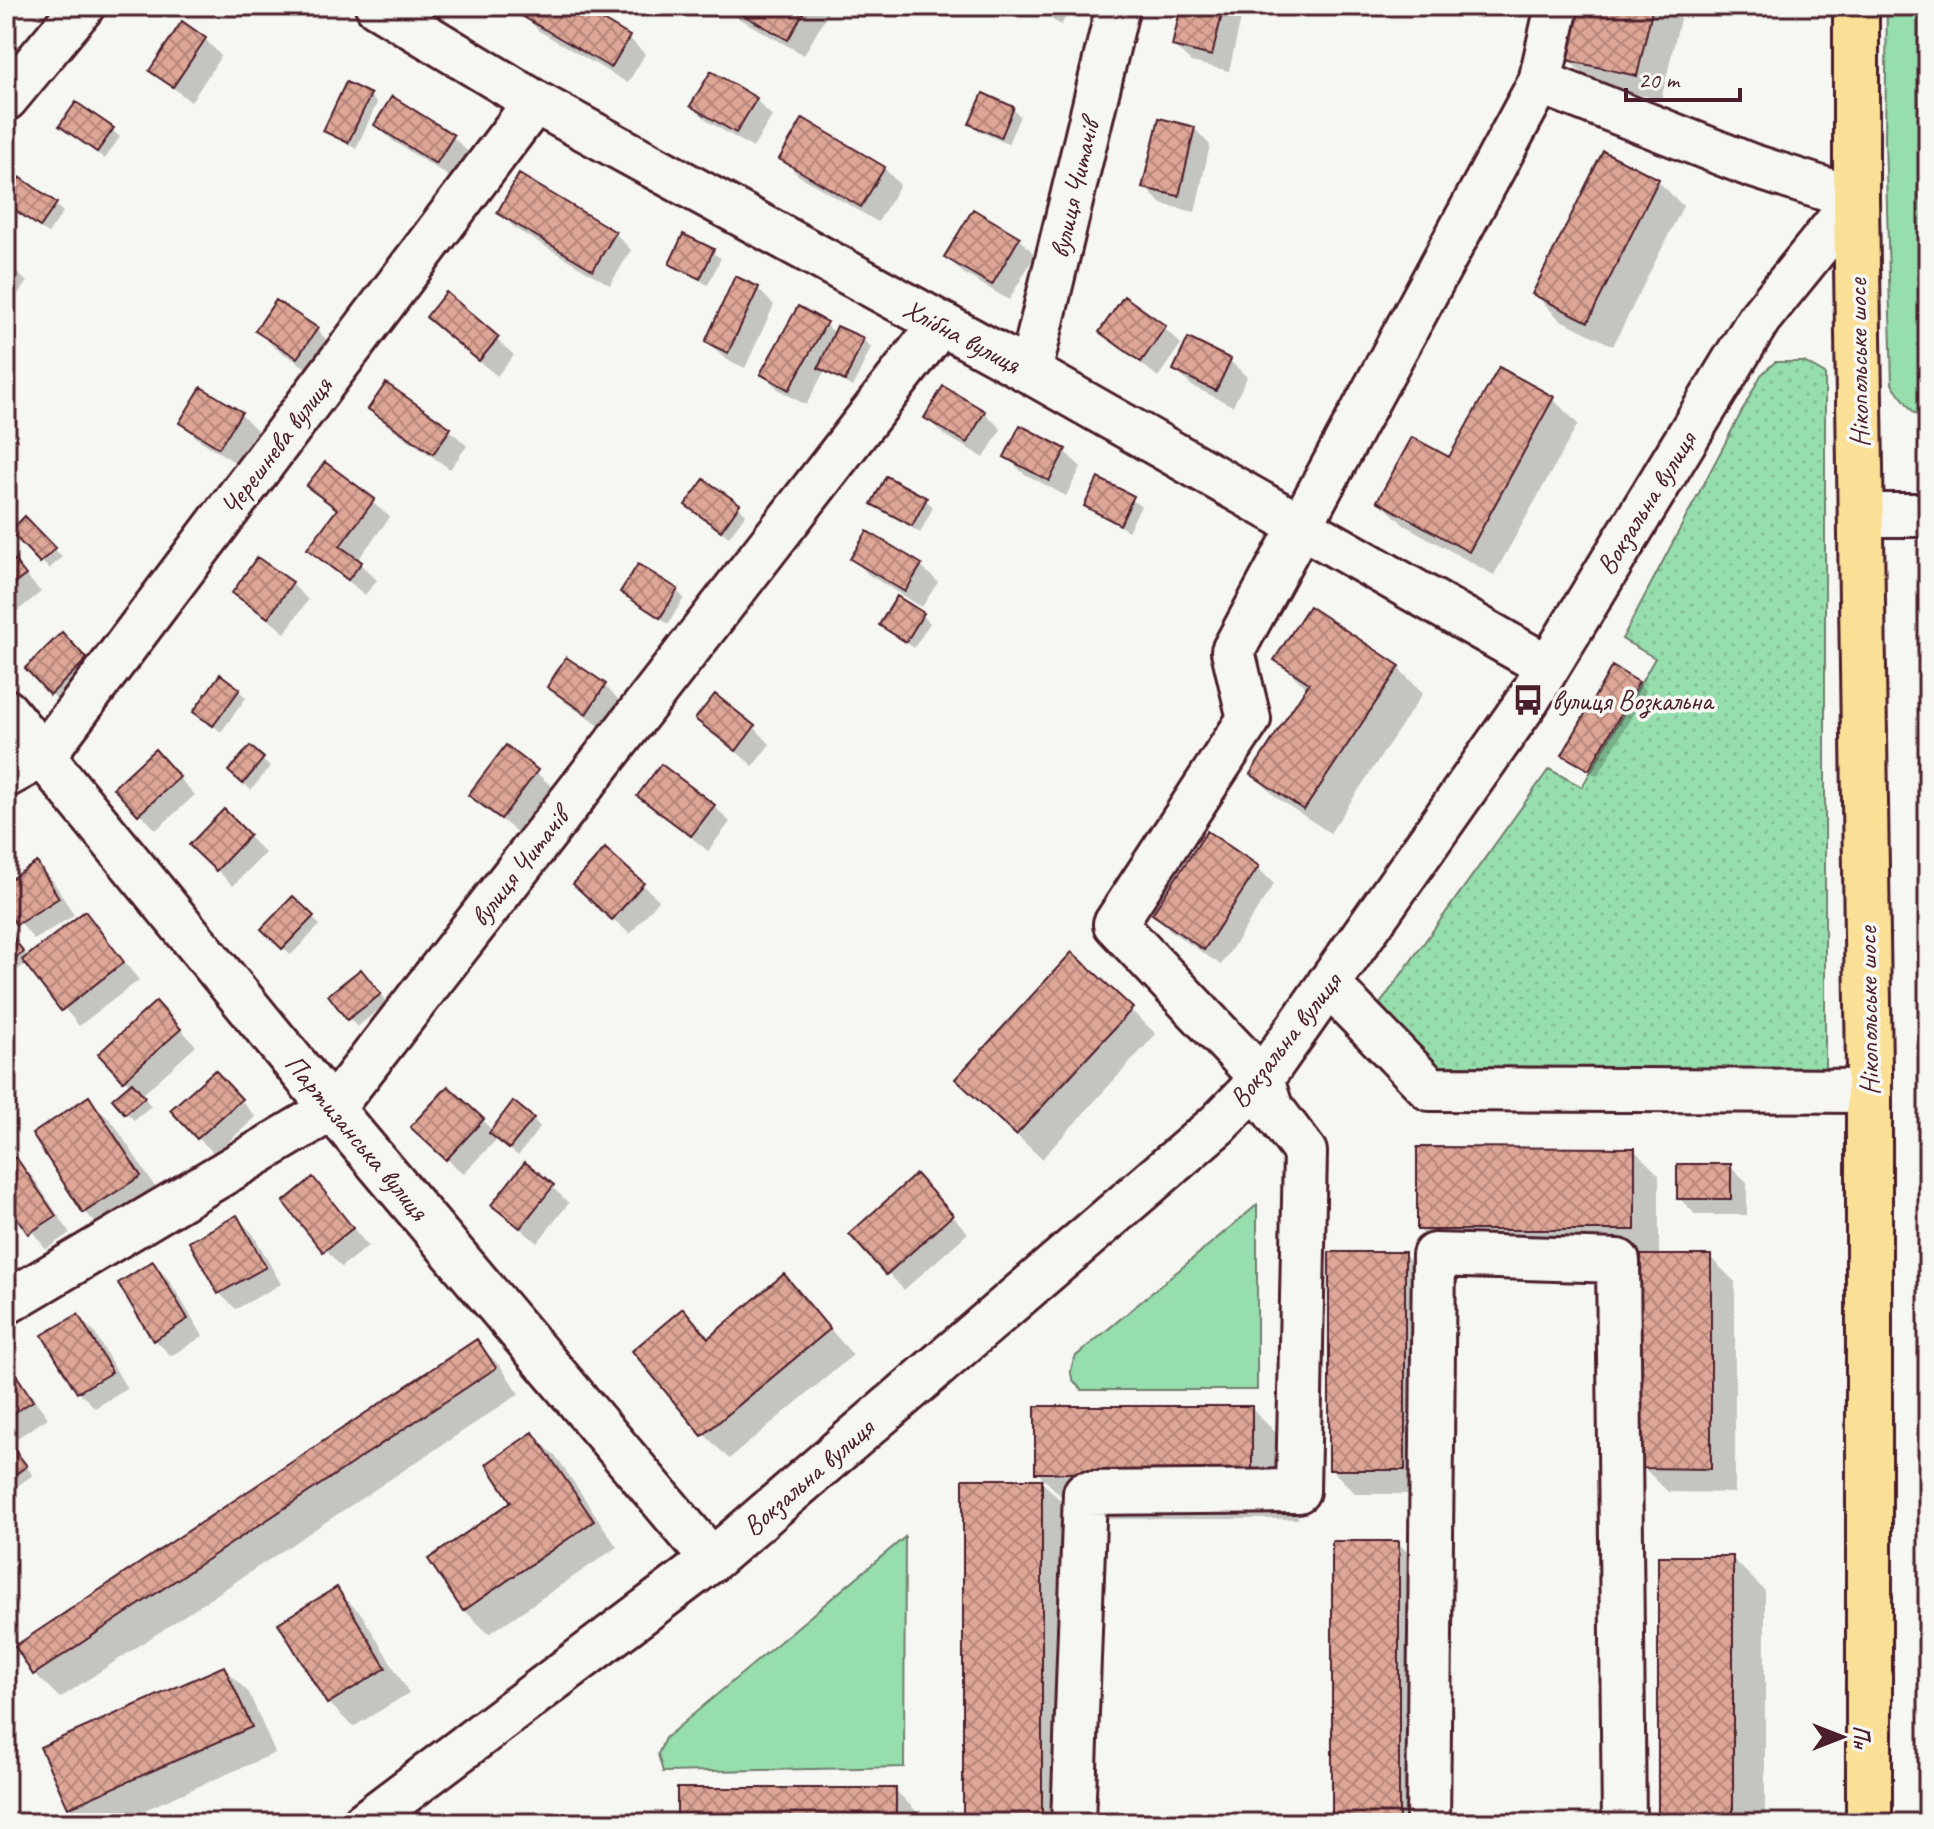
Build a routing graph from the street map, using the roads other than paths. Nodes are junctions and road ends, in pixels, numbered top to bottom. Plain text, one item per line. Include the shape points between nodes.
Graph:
1 (83, 6) edge
2 (377, 6) edge
3 (1118, 6) edge
4 (1557, 6) edge
5 (1856, 6) edge
6 (1540, 82) junction
7 (6, 99) edge
8 (535, 102) junction
9 (1856, 199) junction
10 (939, 326) junction
11 (1030, 372) junction
12 (1861, 515) junction
13 (1928, 515) edge
14 (1302, 527) junction
15 (1547, 666) junction
16 (6, 711) edge
17 (44, 755) junction
18 (6, 776) edge
19 (1328, 984) junction
20 (1262, 1079) junction
21 (1869, 1091) junction
22 (332, 1109) junction
23 (6, 1303) edge
24 (712, 1560) junction
25 (364, 1823) edge
26 (1073, 1823) edge
27 (1428, 1823) edge
28 (1624, 1823) edge
29 (1869, 1823) edge

1 - 7 street
2 - 8 street, Хлібна вулиця
3 - 11 street, вулиця Читачів
4 - 6 street
5 - 9 main road
6 - 9 street via 1750,165
6 - 14 street
8 - 10 street, Хлібна вулиця
8 - 17 street, Черешнева вулиця
9 - 12 main road, Нікопольське шосе
9 - 15 street, Вокзальна вулиця via 1759,319
10 - 11 street, Хлібна вулиця
10 - 22 street, вулиця Читачів
11 - 14 street, Хлібна вулиця
12 - 13 street
12 - 21 main road, Нікопольське шосе
14 - 15 street, Хлібна вулиця
14 - 20 street via 1233,651 1249,719 1115,924
15 - 19 street, Вокзальна вулиця via 1455,809
16 - 17 street, Партизанська вулиця
17 - 18 street, Черешнева вулиця
17 - 22 street, Партизанська вулиця
19 - 20 street, Вокзальна вулиця
19 - 21 street via 1430,1089
20 - 24 street, Вокзальна вулиця via 1217,1125
20 - 26 street via 1271,1107 1305,1152 1298,1491 1085,1493
21 - 29 main road, Нікопольське шосе
22 - 23 street, вулиця Читачів
22 - 24 street, Партизанська вулиця
24 - 25 street, Вокзальна вулиця
27 - 28 street via 1434,1255 1618,1261

